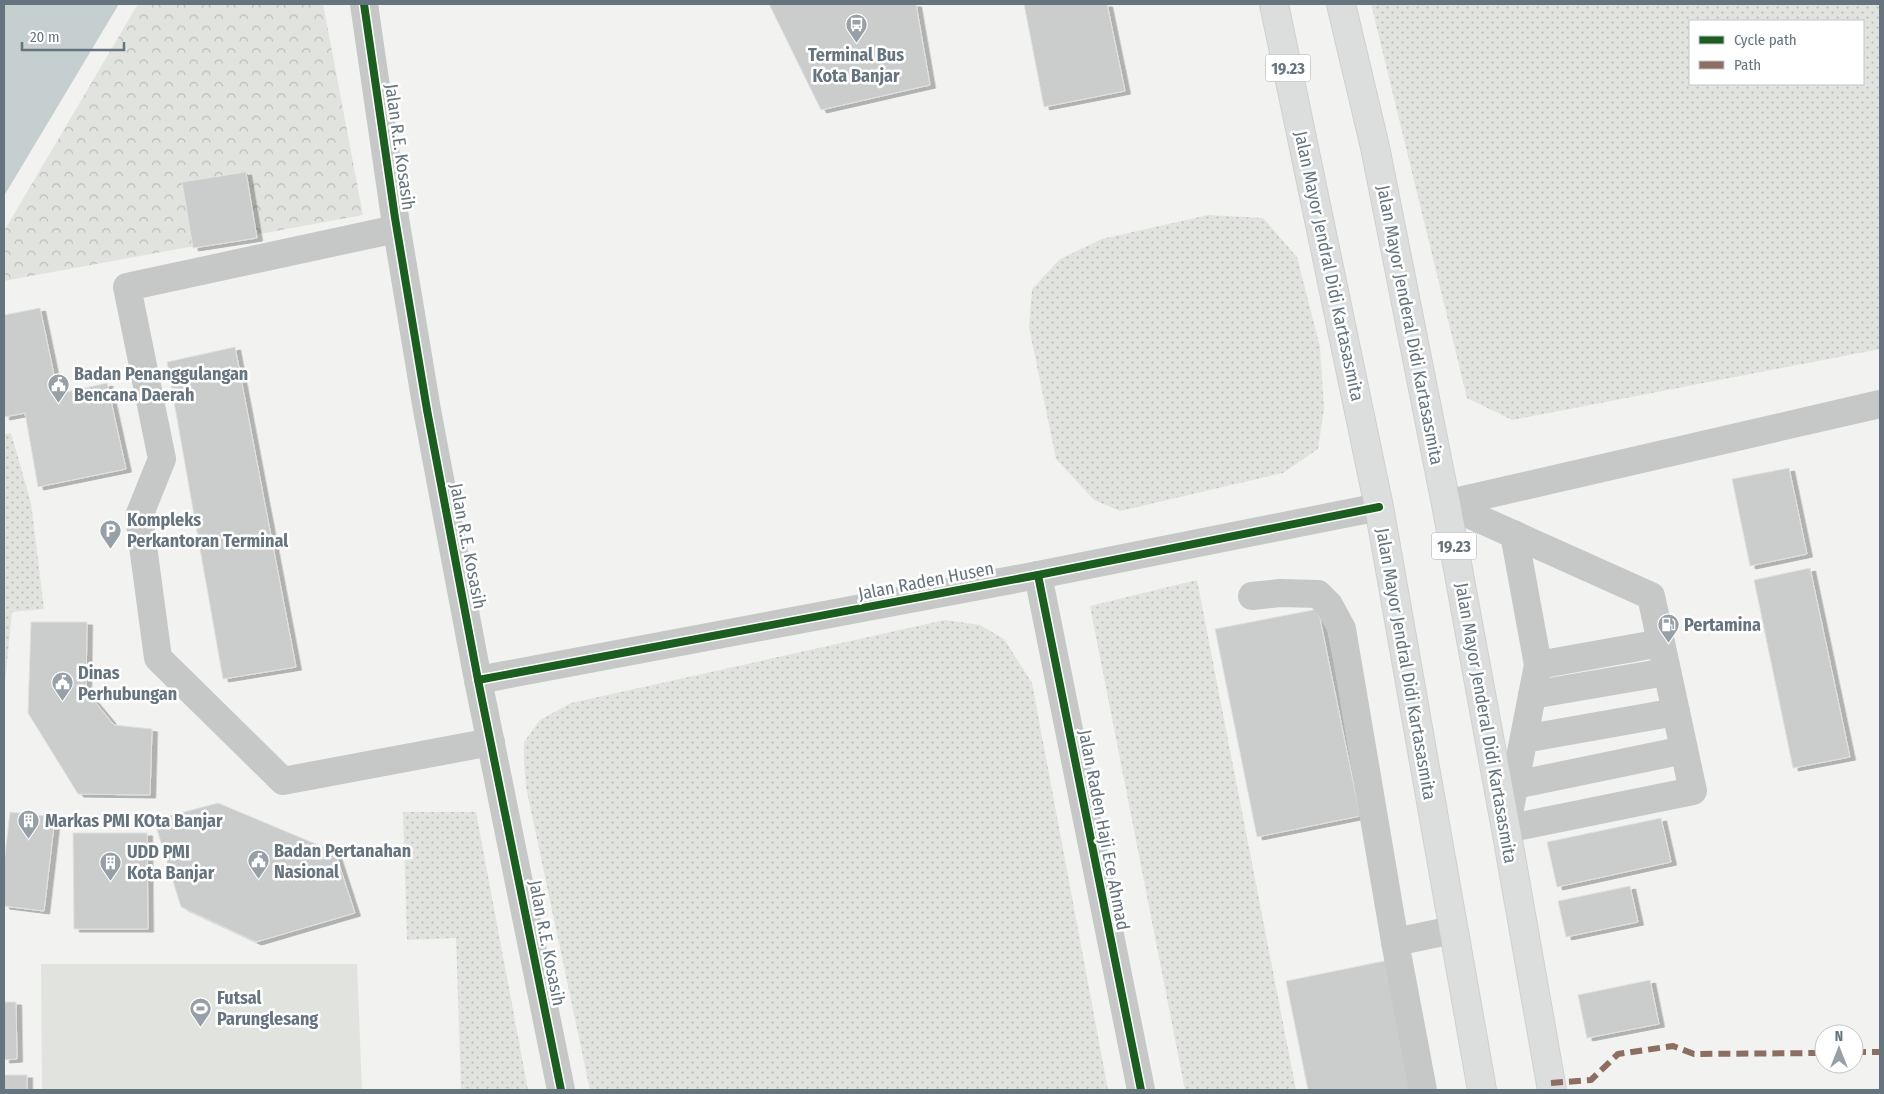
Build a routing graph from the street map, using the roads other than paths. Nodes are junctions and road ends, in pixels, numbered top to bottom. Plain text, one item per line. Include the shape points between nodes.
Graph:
1 (364, 4) edge
2 (1274, 4) edge
3 (1341, 4) edge
4 (396, 229) junction
5 (1880, 404) edge
6 (1446, 504) junction
7 (1379, 507) junction
8 (1514, 534) junction
9 (1038, 575) junction
10 (1252, 596) dead end
11 (1661, 642) junction
12 (1538, 665) junction
13 (1666, 672) junction
14 (478, 680) junction
15 (1532, 695) junction
16 (1676, 712) junction
17 (1524, 739) junction
18 (491, 742) junction
19 (1684, 750) junction
20 (1515, 785) junction
21 (1506, 829) junction
22 (1453, 930) junction
23 (1395, 942) junction
24 (561, 1090) edge
25 (1141, 1090) edge
26 (1423, 1090) edge
27 (1482, 1090) edge
28 (1552, 1090) edge

1 - 4 street, Jalan R.E. Kosasih
2 - 7 main road, Jalan Mayor Jendral Didi Kartasasmita / 19.23
3 - 6 main road, Jalan Mayor Jenderal Didi Kartasasmita / 19.23 via 1375,147
4 - 14 street, Jalan R.E. Kosasih
4 - 18 street via 127,287 162,459 139,516 158,658 283,781
5 - 6 street
6 - 8 street
6 - 21 main road, Jalan Mayor Jenderal Didi Kartasasmita / 19.23
7 - 9 street, Jalan Raden Husen
7 - 22 main road, Jalan Mayor Jendral Didi Kartasasmita / 19.23
8 - 11 street via 1651,596
8 - 12 street
9 - 14 street, Jalan Raden Husen
9 - 25 street, Jalan Raden Haji Ece Ahmad
10 - 23 street via 1318,594 1329,605 1342,629
11 - 12 street
11 - 13 street
12 - 15 street
13 - 15 street
13 - 16 street
14 - 18 street, Jalan R.E. Kosasih
15 - 17 street
16 - 17 street
16 - 19 street
17 - 20 street
18 - 24 street, Jalan R.E. Kosasih
19 - 20 street
19 - 21 street via 1693,792
20 - 21 street
21 - 28 main road, Jalan Mayor Jenderal Didi Kartasasmita / 19.23
22 - 23 street
22 - 27 main road, Jalan Mayor Jendral Didi Kartasasmita / 19.23
23 - 26 street

